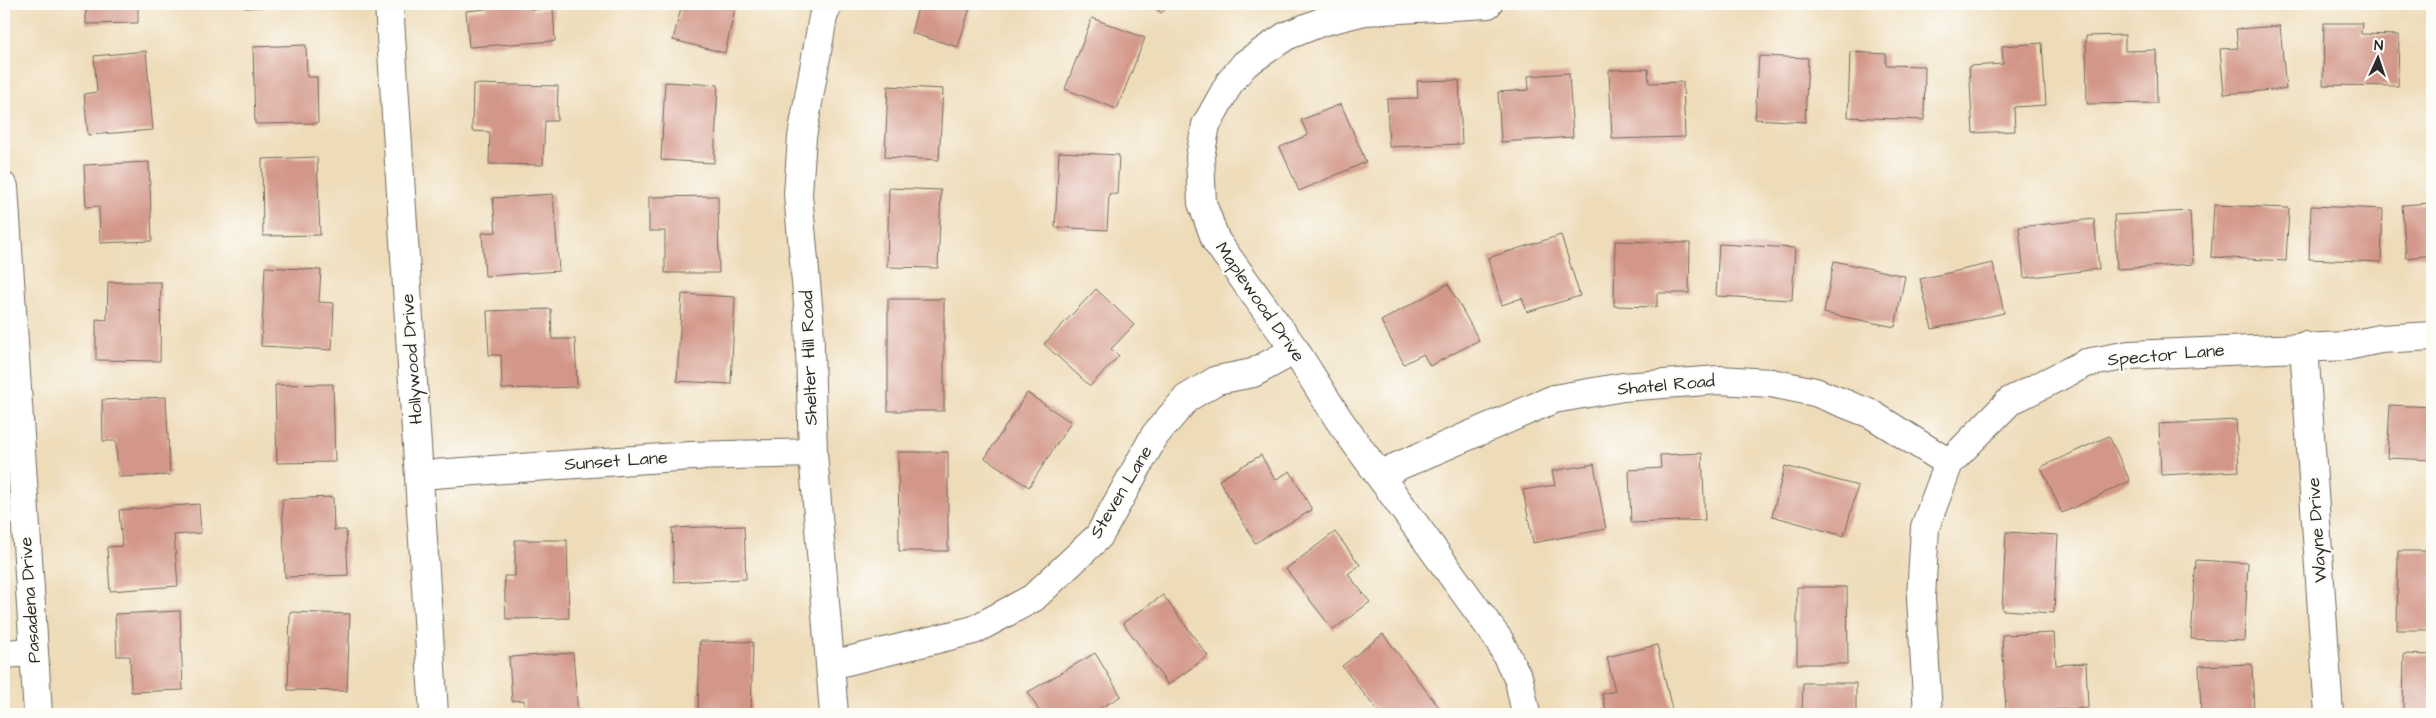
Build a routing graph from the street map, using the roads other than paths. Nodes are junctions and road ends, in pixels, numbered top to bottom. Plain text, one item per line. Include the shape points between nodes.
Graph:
1 (389, 4) edge
2 (828, 4) edge
3 (1488, 4) edge
4 (4, 187) edge
5 (7, 292) edge
6 (2432, 336) edge
7 (2304, 346) junction
8 (1295, 350) junction
9 (813, 452) junction
10 (1949, 463) junction
11 (1380, 474) junction
12 (419, 475) junction
13 (34, 652) junction
14 (4, 654) edge
15 (831, 665) junction
16 (38, 714) edge
17 (434, 714) edge
18 (834, 714) edge
19 (1526, 714) edge
20 (1928, 714) edge
21 (2329, 714) edge

1 - 12 street, Hollywood Drive
2 - 9 street, Shelter Hill Road via 802,137 798,194 809,316
3 - 8 street, Maplewood Drive via 1365,11 1321,22 1280,40 1245,64 1230,82 1206,125 1200,157 1202,203 1216,241
4 - 5 street, Pasadena Drive
5 - 13 street, Pasadena Drive
6 - 7 street, Spector Lane via 2380,339 2347,346
7 - 10 street, Spector Lane via 2130,355 2086,363 2010,401
7 - 21 street, Wayne Drive
8 - 11 street, Maplewood Drive via 1339,420
8 - 15 street, Steven Lane via 1253,373 1217,380 1187,398 1155,435 1100,536 1034,598 974,630
9 - 12 street, Sunset Lane via 690,456
9 - 15 street, Shelter Hill Road
10 - 11 street, Shatel Road via 1871,414 1815,392 1771,383 1720,380 1623,388 1554,399
10 - 20 street, Spector Lane via 1925,527 1921,598
11 - 19 street, Maplewood Drive via 1499,640 1519,680
12 - 17 street, Hollywood Drive
13 - 14 street
13 - 16 street, Pasadena Drive
15 - 18 street, Shelter Hill Road

